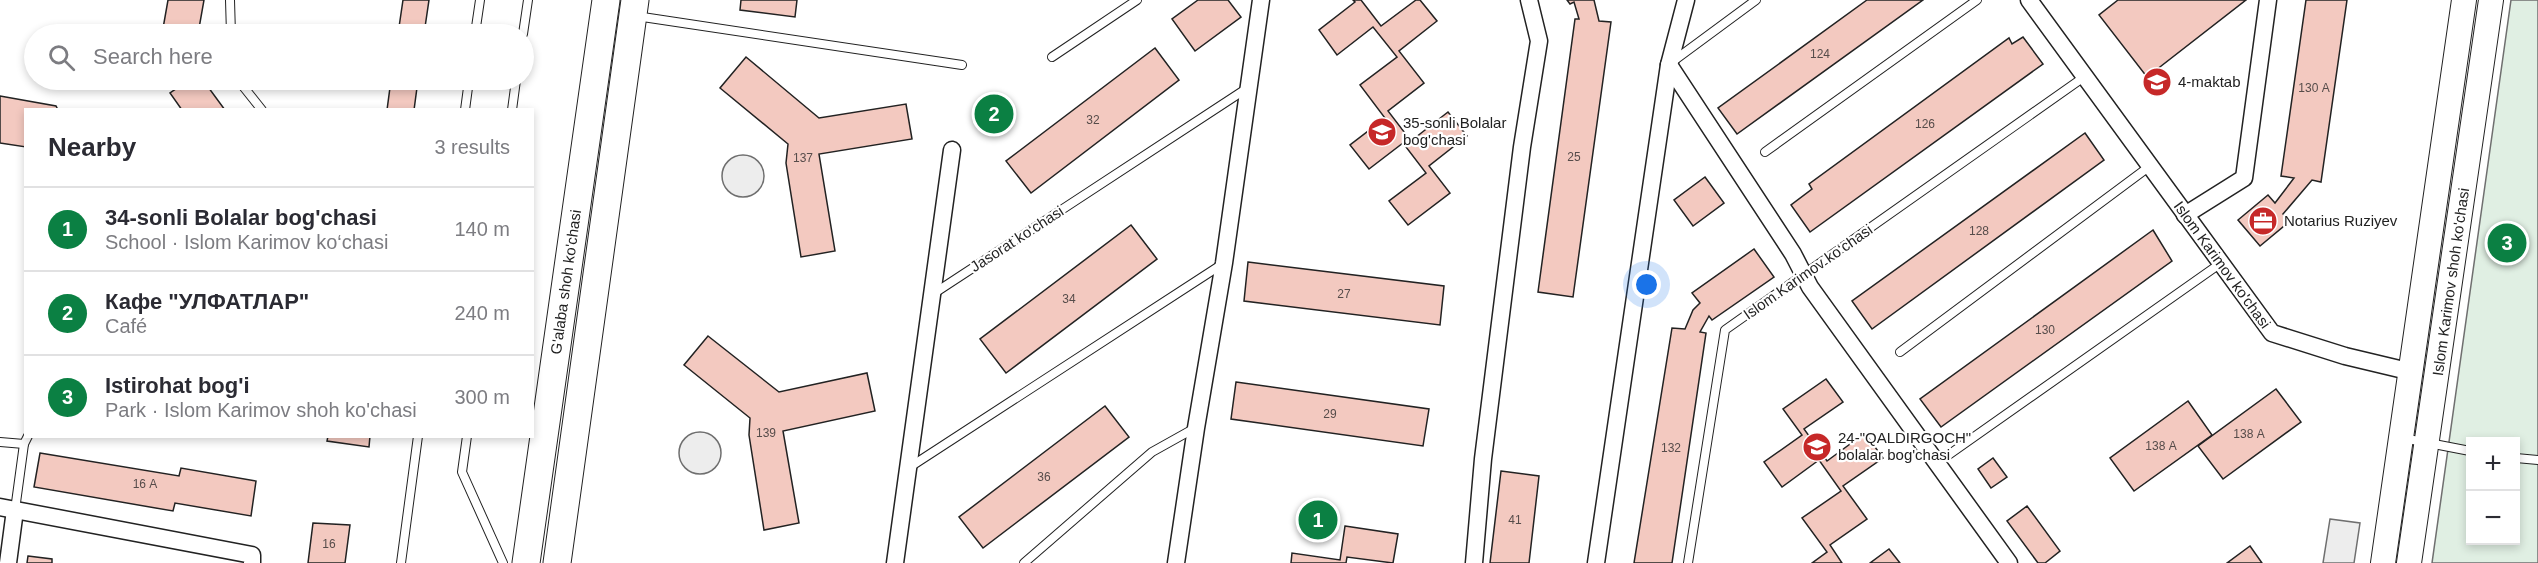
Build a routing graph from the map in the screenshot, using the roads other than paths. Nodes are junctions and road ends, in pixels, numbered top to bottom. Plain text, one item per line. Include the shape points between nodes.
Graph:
1 (230, 0) edge
2 (480, 0) edge
3 (528, 0) edge
4 (606, 0) edge
5 (1137, 0) edge
6 (1261, 0) edge
7 (1529, 0) edge
8 (1686, 0) edge
9 (1756, 0) edge
10 (1977, 0) edge
11 (2029, 0) edge
12 (2268, 0) edge
13 (2464, 0) edge
14 (2491, 0) edge
15 (634, 8) edge
16 (231, 24) edge
17 (477, 24) edge
18 (524, 24) edge
19 (1052, 57) dead end
20 (1670, 64) junction
21 (962, 65) dead end
22 (2084, 76) junction
23 (1249, 87) junction
24 (246, 90) edge
25 (468, 90) edge
26 (515, 90) edge
27 (260, 108) edge
28 (465, 108) edge
29 (512, 108) edge
30 (952, 150) dead end
31 (1765, 152) dead end
32 (2150, 166) junction
33 (2186, 215) junction
34 (1224, 263) junction
35 (2221, 263) junction
36 (1804, 275) junction
37 (930, 295) junction
38 (1900, 352) dead end
39 (2412, 372) junction
40 (1196, 428) junction
41 (418, 438) edge
42 (467, 438) edge
43 (2402, 438) junction
44 (26, 440) edge
45 (0, 442) edge
46 (2428, 443) junction
47 (2466, 449) edge
48 (2520, 458) edge
49 (2538, 460) edge
50 (1937, 463) junction
51 (907, 468) junction
52 (7, 508) edge
53 (8, 563) edge
54 (252, 563) edge
55 (401, 563) edge
56 (503, 563) edge
57 (526, 563) edge
58 (557, 563) edge
59 (895, 563) edge
60 (1024, 563) edge
61 (1176, 563) edge
62 (1474, 563) edge
63 (1596, 563) edge
64 (1688, 563) edge
65 (2009, 563) edge
66 (2383, 563) edge
67 (2409, 563) edge

1 - 16 lane
2 - 17 lane
3 - 18 lane
4 - 57 main road, G'alaba shoh ko'chasi
5 - 19 lane
6 - 23 street
7 - 62 street via 1539,41 1520,158
8 - 20 street
9 - 20 lane
10 - 31 lane
11 - 22 street, Islom Karimov ko'chasi
12 - 33 street via 2244,178
13 - 39 main road, Islom Karimov shoh ko'chasi
14 - 46 main road, Islom Karimov shoh ko'chasi
15 - 21 lane
15 - 58 main road, G'alaba shoh ko'chasi
20 - 36 street
20 - 63 street
22 - 32 street, Islom Karimov ko'chasi
22 - 36 lane, Islom Karimov ko‘chasi
23 - 34 street
23 - 37 lane, Jasorat ko‘chasi
24 - 27 lane
25 - 28 lane
26 - 29 lane
30 - 37 street
32 - 33 street, Islom Karimov ko'chasi
32 - 38 lane
33 - 35 street, Islom Karimov ko'chasi
34 - 40 street
34 - 51 lane
35 - 39 street, Islom Karimov ko'chasi via 2272,333
35 - 50 lane
36 - 50 street
36 - 64 lane, Islom Karimov ko‘chasi via 1725,330
37 - 51 street
39 - 43 main road, Islom Karimov shoh ko'chasi
40 - 60 lane via 1152,452
40 - 61 street
41 - 55 lane
42 - 56 lane via 462,472
43 - 46 lane
43 - 66 main road, Islom Karimov shoh ko'chasi
44 - 45 lane
44 - 52 lane
46 - 47 lane
46 - 67 main road, Islom Karimov shoh ko'chasi
48 - 49 lane
50 - 65 street
51 - 59 street
52 - 53 street
52 - 54 street via 252,555

